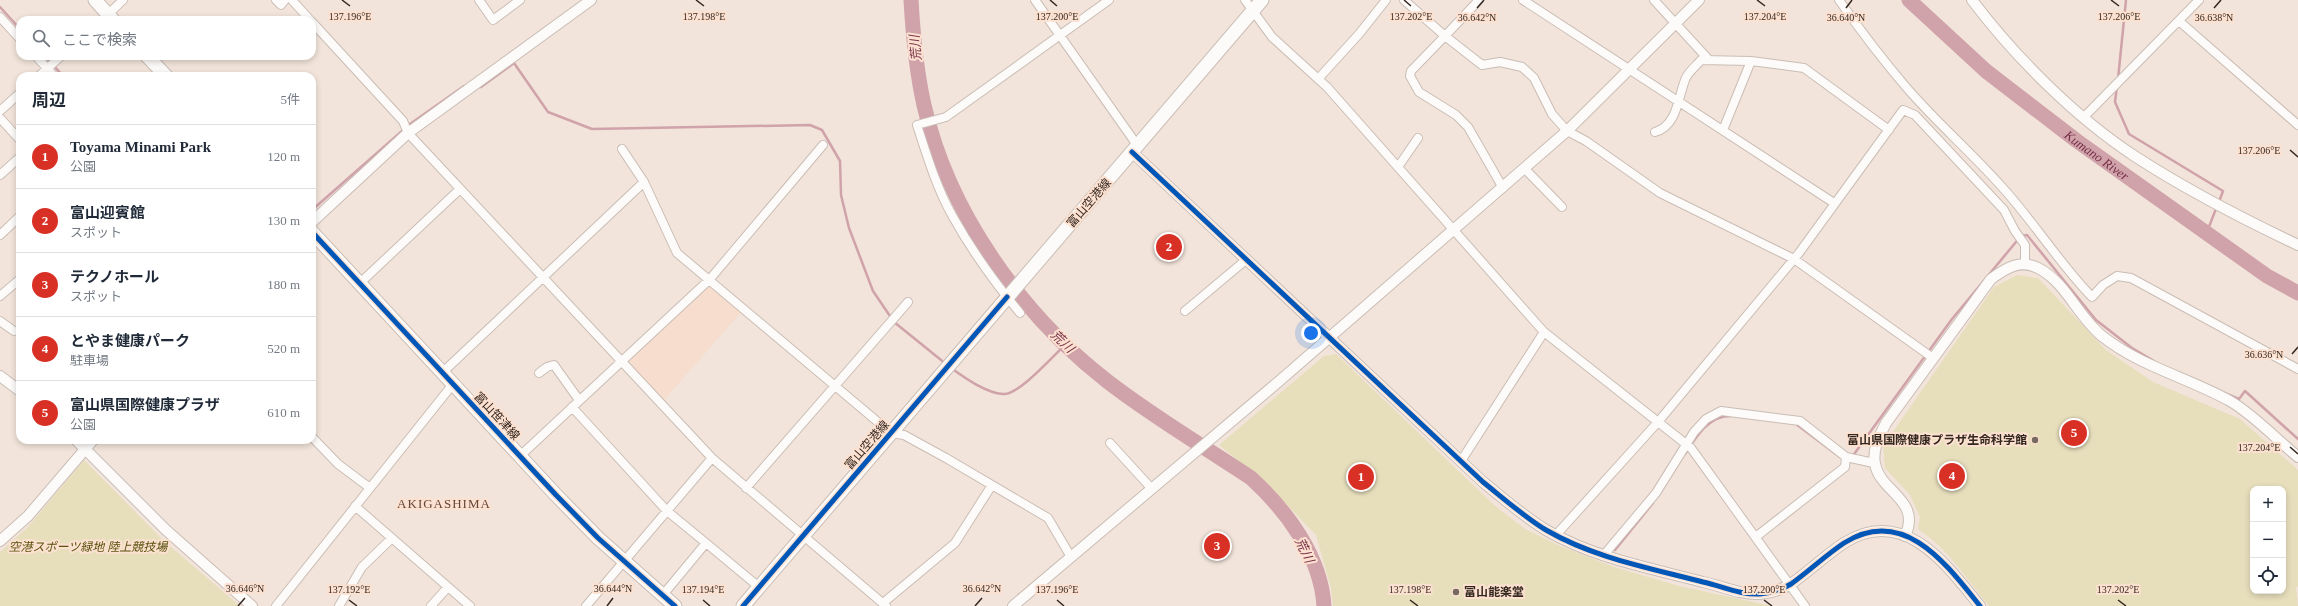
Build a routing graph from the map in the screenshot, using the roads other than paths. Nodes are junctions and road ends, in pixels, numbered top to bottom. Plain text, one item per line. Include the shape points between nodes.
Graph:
1 (95, 0) edge
2 (123, 0) edge
3 (276, 0) edge
4 (285, 0) edge
5 (292, 0) edge
6 (479, 0) edge
7 (520, 0) edge
8 (592, 0) edge
9 (1035, 0) edge
10 (1109, 0) edge
11 (1245, 0) edge
12 (1262, 0) edge
13 (1386, 0) edge
14 (1404, 0) edge
15 (1479, 0) edge
16 (1523, 0) edge
17 (1654, 0) edge
18 (1699, 0) edge
19 (1839, 0) edge
20 (1972, 0) edge
21 (2199, 0) edge
22 (1252, 11) junction
23 (107, 16) edge
24 (110, 16) edge
25 (306, 16) edge
26 (0, 17) edge
27 (2179, 20) junction
28 (1676, 22) junction
29 (316, 26) edge
30 (16, 35) edge
31 (1060, 36) junction
32 (1445, 36) junction
33 (40, 60) edge
34 (56, 60) edge
35 (151, 60) edge
36 (1708, 60) junction
37 (1751, 61) junction
38 (47, 68) junction
39 (1629, 70) junction
40 (43, 72) edge
41 (50, 72) edge
42 (162, 72) edge
43 (1319, 78) junction
44 (16, 97) edge
45 (1679, 102) junction
46 (0, 111) edge
47 (2084, 117) junction
48 (0, 118) edge
49 (2298, 125) edge
50 (1723, 130) junction
51 (1889, 130) junction
52 (1568, 131) junction
53 (408, 132) junction
54 (1655, 132) dead end
55 (16, 136) edge
56 (1418, 138) dead end
57 (823, 145) dead end
58 (622, 149) dead end
59 (1135, 149) junction
60 (16, 161) edge
61 (1398, 167) junction
62 (1525, 169) junction
63 (0, 175) edge
64 (644, 182) junction
65 (1503, 188) junction
66 (460, 189) junction
67 (1834, 203) junction
68 (1562, 207) dead end
69 (316, 218) edge
70 (16, 220) edge
71 (1454, 230) junction
72 (0, 234) edge
73 (316, 236) edge
74 (2298, 245) edge
75 (1247, 259) junction
76 (1794, 260) junction
77 (2025, 263) junction
78 (543, 277) junction
79 (710, 279) junction
80 (16, 282) edge
81 (360, 284) junction
82 (0, 296) edge
83 (1007, 297) junction
84 (908, 302) dead end
85 (1185, 311) dead end
86 (1020, 313) dead end
87 (0, 321) edge
88 (14, 331) dead end
89 (1544, 332) junction
90 (1329, 337) junction
91 (1933, 358) junction
92 (621, 361) junction
93 (2298, 369) edge
94 (443, 372) junction
95 (539, 373) dead end
96 (0, 376) edge
97 (453, 384) junction
98 (835, 386) junction
99 (16, 388) edge
100 (579, 400) junction
101 (572, 407) junction
102 (1658, 422) junction
103 (891, 433) junction
104 (316, 441) edge
105 (1110, 443) dead end
106 (80, 444) edge
107 (89, 444) edge
108 (1687, 445) junction
109 (85, 448) junction
110 (520, 456) junction
111 (2298, 457) edge
112 (712, 458) junction
113 (1846, 458) junction
114 (1461, 461) junction
115 (1874, 463) junction
116 (992, 485) junction
117 (370, 488) junction
118 (746, 488) junction
119 (1152, 489) junction
120 (355, 506) junction
121 (667, 511) junction
122 (1556, 535) junction
123 (803, 536) junction
124 (1757, 536) junction
125 (1905, 536) junction
126 (392, 538) junction
127 (0, 541) edge
128 (706, 543) junction
129 (1603, 556) junction
130 (1071, 557) junction
131 (625, 562) junction
132 (1791, 584) junction
133 (448, 587) junction
134 (759, 587) junction
135 (662, 596) junction
136 (884, 605) edge
137 (252, 606) edge
138 (276, 606) edge
139 (339, 606) edge
140 (431, 606) edge
141 (470, 606) edge
142 (586, 606) edge
143 (674, 606) edge
144 (743, 606) edge
145 (1013, 606) edge
146 (1805, 606) edge
147 (1980, 606) edge

1 - 23 main road
2 - 24 street
3 - 4 street via 281,4
5 - 25 street
6 - 7 street via 493,20
8 - 53 street
9 - 31 street
10 - 31 street
11 - 22 street
12 - 22 main road, 富山空港線
13 - 43 street
14 - 32 street
15 - 32 street
16 - 39 street
17 - 28 street
18 - 28 street
19 - 93 street via 1906,88 2002,186 2075,280 2092,297 2117,276 2131,278
20 - 47 street via 1990,25 2033,70
21 - 27 street
22 - 43 street via 1272,37
22 - 59 main road, 富山空港線
26 - 30 street
27 - 47 street
27 - 49 street
28 - 36 street
28 - 39 street
29 - 53 street via 403,121
31 - 59 street
31 - 83 street via 946,117 917,125 953,216
32 - 52 street via 1482,65 1500,62 1522,67 1534,78 1552,114
32 - 65 street via 1411,71 1410,76 1420,92 1456,115 1468,127
33 - 38 street
34 - 38 street
35 - 42 main road
36 - 37 street
36 - 45 street via 1701,60 1685,78
37 - 50 street
37 - 51 street via 1804,68
38 - 40 street
38 - 41 street
39 - 45 street
39 - 52 street
43 - 61 street
44 - 46 street
45 - 50 street
45 - 54 street via 1668,124
47 - 74 street via 2135,156 2172,180
48 - 55 street
50 - 67 street
51 - 67 street
51 - 77 street via 1903,110 1915,115 2004,210 2025,245
52 - 62 street
52 - 76 street via 1660,193
53 - 66 street
53 - 69 street
56 - 61 street
57 - 79 street
58 - 64 street
59 - 75 street
59 - 83 main road, 富山空港線
60 - 63 street
61 - 71 street
62 - 65 street
62 - 68 street
64 - 78 street
64 - 79 street via 677,253
65 - 71 street
66 - 78 street
66 - 81 street
67 - 76 street
70 - 72 street
71 - 89 street
71 - 90 street
73 - 81 main road, 富山笹津線
75 - 85 street
75 - 90 street
76 - 91 street
76 - 102 street
77 - 91 street via 2008,267 1991,279
77 - 111 street via 2052,277 2101,336 2136,359 2228,400
78 - 92 street
78 - 94 street
79 - 92 street
79 - 98 street
80 - 82 street
81 - 94 main road, 富山笹津線
83 - 86 street
83 - 103 main road, 富山空港線
84 - 98 street
87 - 88 street
89 - 102 street
89 - 114 street
90 - 114 street
90 - 119 street
91 - 115 street via 1883,428 1875,447
92 - 100 street
92 - 112 street
94 - 97 main road, 富山笹津線
95 - 100 street via 554,365
96 - 99 street
97 - 110 main road, 富山笹津線
97 - 117 street
98 - 103 street
98 - 118 street
100 - 101 street
101 - 110 street
101 - 121 street
102 - 108 street
102 - 122 street
103 - 116 street via 904,435
103 - 123 main road, 富山空港線
104 - 117 street via 338,464
105 - 119 street
106 - 109 street
107 - 109 street
108 - 113 street via 1706,419 1721,411 1740,412 1800,421
108 - 124 street
108 - 129 street via 1656,492
109 - 127 street via 28,516
109 - 137 street via 166,530
110 - 131 main road, 富山笹津線 via 598,538
112 - 118 street
112 - 121 street
113 - 115 street
113 - 124 street via 1845,467
114 - 122 street via 1508,502
115 - 125 street via 1877,471 1907,509 1910,522
116 - 130 street via 1048,518
116 - 136 street via 955,543
117 - 120 street
118 - 123 street
119 - 130 street
120 - 126 street
120 - 138 street
121 - 128 street
121 - 131 street
122 - 129 street
123 - 134 main road, 富山空港線
123 - 136 street
124 - 132 street
125 - 132 street via 1888,531 1863,535 1845,542
125 - 147 street via 1924,545 1945,563
126 - 133 street
126 - 139 street via 362,567
128 - 134 street
128 - 135 street
129 - 132 street via 1748,593 1773,592
130 - 145 street
131 - 135 main road, 富山笹津線
131 - 142 street
132 - 146 street
133 - 140 street
133 - 141 street
134 - 144 main road, 富山空港線
135 - 143 main road, 富山笹津線

